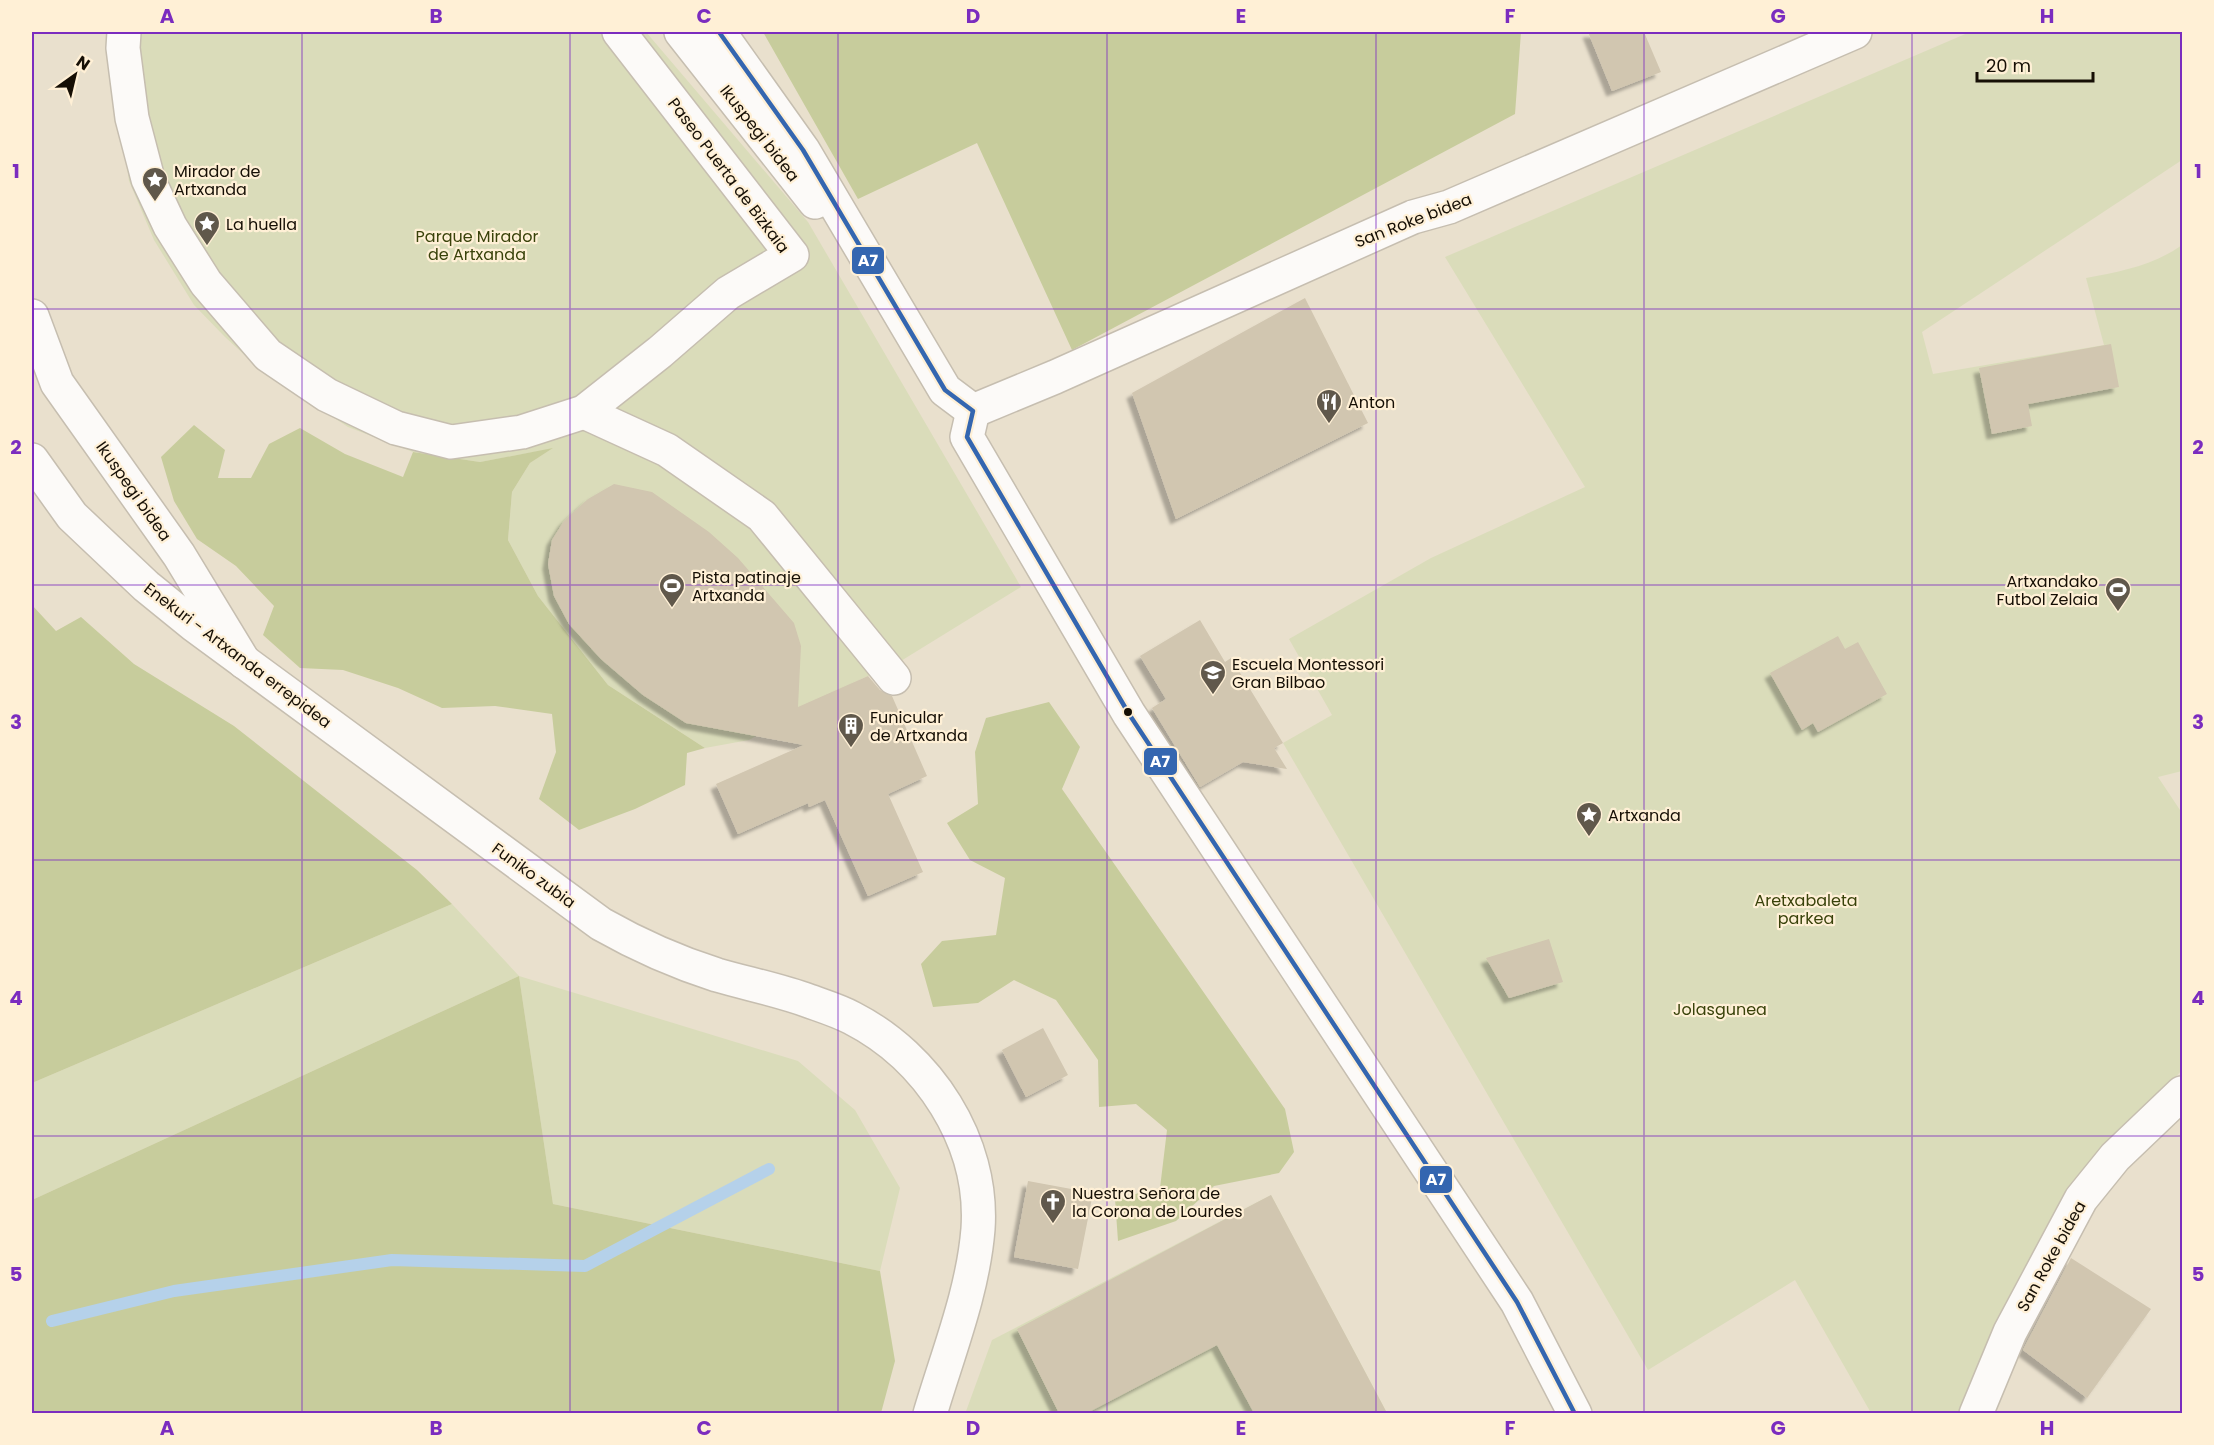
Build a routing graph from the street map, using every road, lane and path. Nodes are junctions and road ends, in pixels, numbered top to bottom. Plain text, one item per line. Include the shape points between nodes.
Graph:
1 (124, 32) edge
2 (619, 32) edge
3 (681, 32) edge
4 (719, 32) edge
5 (1854, 32) edge
6 (849, 224) junction
7 (32, 316) edge
8 (973, 411) junction
9 (584, 412) junction
10 (32, 460) edge
11 (244, 662) junction
12 (894, 678) dead end
13 (467, 827) joint
14 (2182, 1092) edge
15 (930, 1413) edge
16 (1575, 1413) edge
17 (1976, 1413) edge

1 - 9 street, Paseo Puerta de Bizkaia via 132,118 148,179 170,226 206,283 268,355 327,395 396,428 452,442 522,432
2 - 9 street, Paseo Puerta de Bizkaia via 792,255 728,293
3 - 6 street, Ikuspegi bidea via 815,203
4 - 6 street via 803,150
5 - 8 street, San Roke bidea via 1470,199 1413,217
6 - 8 street via 945,390
7 - 11 street, Ikuspegi bidea via 57,383 179,555
8 - 16 street via 967,437 1129,714 1517,1302
9 - 12 street via 667,450 762,516
10 - 11 street, Enekuri - Artxanda errepidea via 72,516 146,586
11 - 13 street, Enekuri - Artxanda errepidea
13 - 15 street, Funiko zubia via 601,924 665,957 851,1017 894,1045 941,1095 967,1153 978,1227 971,1279
14 - 17 street, San Roke bidea via 2115,1157 2081,1199 2010,1332

